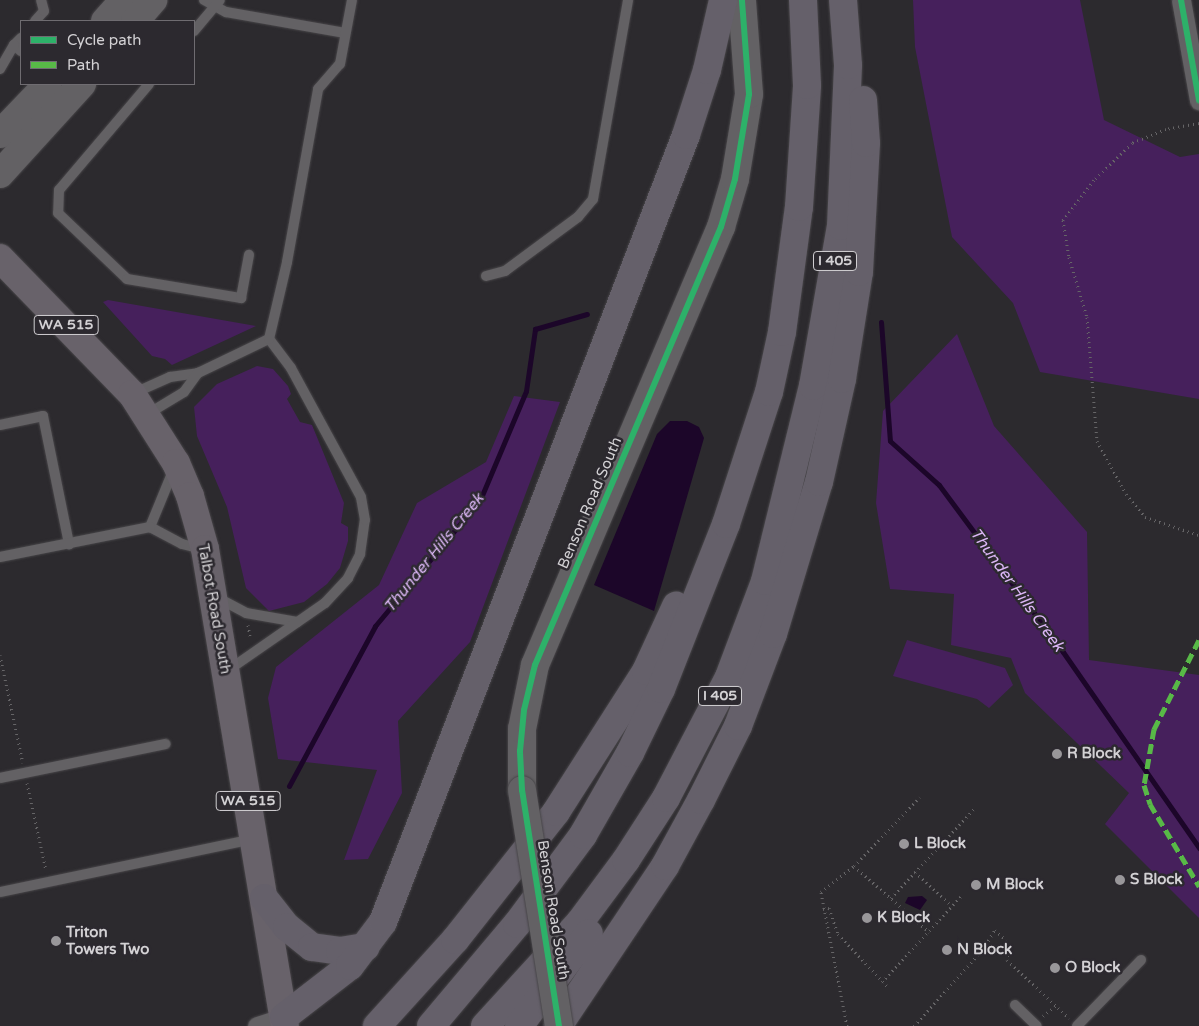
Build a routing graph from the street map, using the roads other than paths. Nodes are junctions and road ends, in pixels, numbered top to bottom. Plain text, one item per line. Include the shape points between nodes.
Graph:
1 (41, 0) edge
2 (124, 0) edge
3 (153, 0) edge
4 (204, 0) edge
5 (352, 0) edge
6 (628, 0) edge
7 (742, 0) edge
8 (803, 0) edge
9 (843, 0) edge
10 (848, 0) edge
11 (1181, 0) edge
12 (217, 4) edge
13 (721, 11) edge
14 (36, 20) edge
15 (106, 20) edge
16 (136, 20) edge
17 (195, 30) edge
18 (346, 33) junction
19 (19, 45) edge
20 (0, 48) edge
21 (0, 68) edge
22 (47, 85) edge
23 (81, 85) edge
24 (148, 85) edge
25 (1199, 100) edge
26 (0, 134) edge
27 (0, 174) edge
28 (249, 255) dead end
29 (0, 258) edge
30 (486, 276) dead end
31 (269, 339) junction
32 (198, 373) junction
33 (769, 392) junction
34 (139, 405) junction
35 (0, 425) edge
36 (176, 463) junction
37 (150, 527) junction
38 (69, 544) junction
39 (205, 549) junction
40 (0, 557) edge
41 (213, 596) junction
42 (297, 622) junction
43 (226, 672) junction
44 (166, 744) dead end
45 (0, 778) edge
46 (254, 839) junction
47 (626, 860) junction
48 (0, 892) edge
49 (264, 898) junction
50 (366, 947) junction
51 (1141, 960) dead end
52 (1015, 1004) dead end
53 (285, 1022) edge
54 (1074, 1023) edge
55 (257, 1026) edge
56 (377, 1026) edge
57 (431, 1026) edge
58 (485, 1026) edge
59 (519, 1026) edge
60 (558, 1026) edge
61 (1037, 1026) edge

1 - 14 lane via 44,11
2 - 15 street
3 - 16 street
4 - 12 lane
5 - 18 lane
6 - 30 lane via 593,199 578,217 505,271
7 - 60 street, Benson Road South, bridge via 749,94 735,179 721,226 535,665 522,729 522,790
8 - 33 highway, I 405 via 807,85 799,207 782,332
9 - 47 highway, I 405 via 848,66 842,226 813,386 792,479 765,581 729,678 666,798
10 - 60 highway via 861,74 866,143 859,272 842,380 801,546 738,726 701,800 665,866
11 - 25 street
12 - 17 lane
12 - 18 lane
13 - 50 highway via 686,135 421,828 383,922
18 - 31 lane via 340,64 318,89 288,262
19 - 20 lane
19 - 21 lane
22 - 26 street
23 - 27 street
24 - 28 lane via 59,190 58,212 127,279 241,298
29 - 34 main road, Talbot Road South / WA 515
31 - 32 lane
31 - 42 lane via 291,368 361,497 365,520 360,554 348,578 325,603
32 - 34 lane via 170,377
32 - 34 lane via 184,392
33 - 56 highway via 730,467 672,617 616,723 502,885
33 - 57 highway, I 405 via 726,524 691,616 630,753 577,843 510,932
34 - 36 main road, Talbot Road South / WA 515
35 - 38 lane via 42,416
36 - 37 lane
36 - 39 main road, Talbot Road South / WA 515 via 190,496
37 - 38 lane
37 - 39 lane via 182,544
38 - 40 lane
39 - 41 main road, Talbot Road South / WA 515
41 - 42 lane via 246,613
41 - 43 main road, Talbot Road South / WA 515
42 - 43 lane
43 - 46 main road, Talbot Road South / WA 515
44 - 45 lane
46 - 48 lane
46 - 49 main road, Talbot Road South / WA 515
47 - 58 highway, I 405 via 580,922
47 - 59 highway via 599,919
49 - 50 highway via 287,927 312,946 340,951
49 - 53 main road, Talbot Road South / WA 515
50 - 53 highway via 350,966
51 - 54 lane
52 - 61 lane
53 - 55 street

